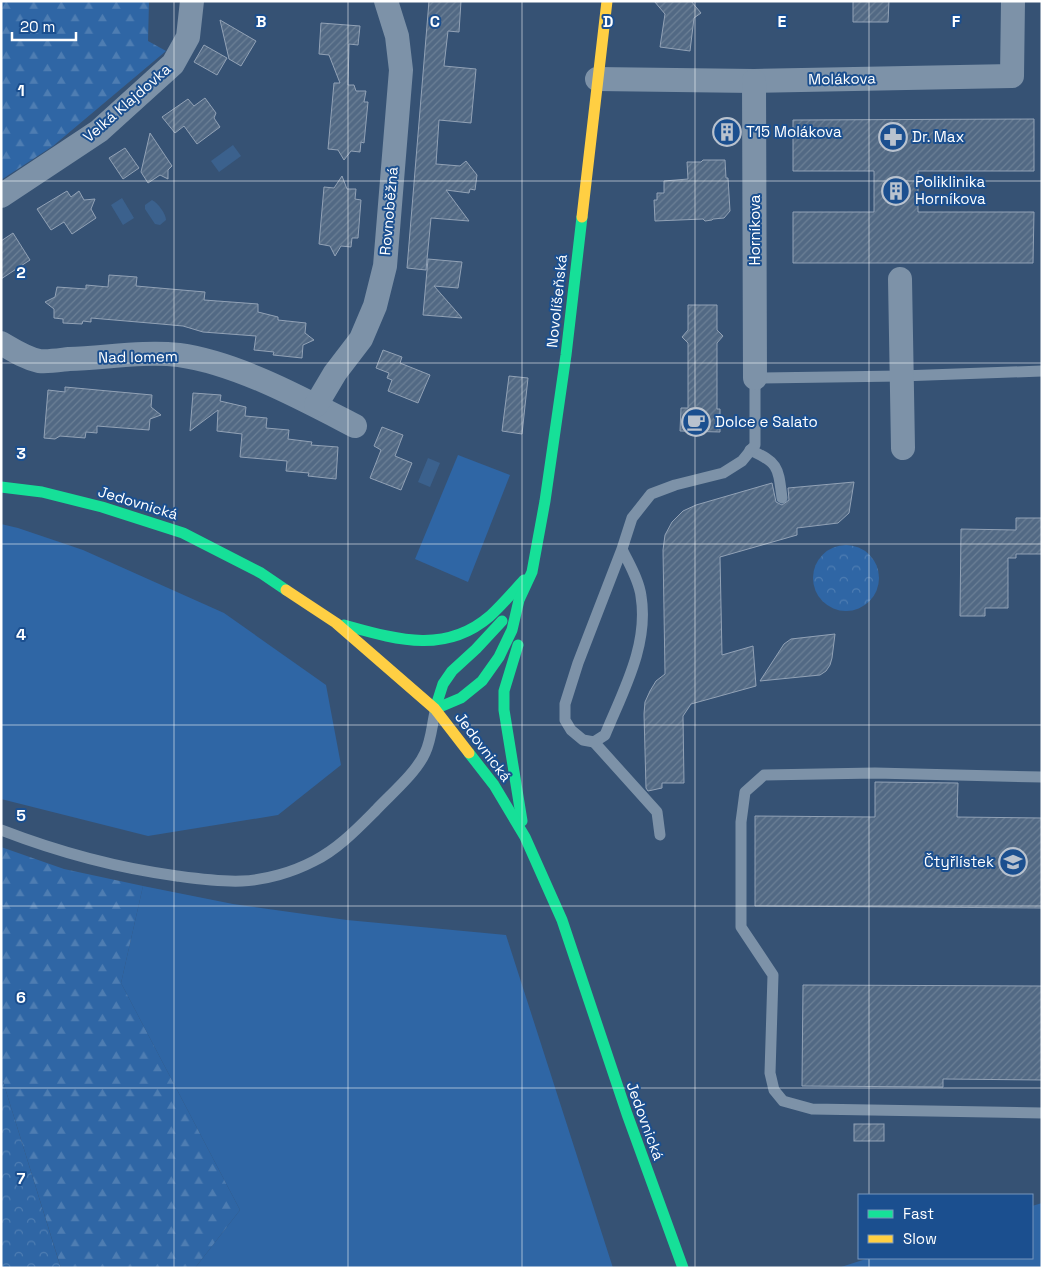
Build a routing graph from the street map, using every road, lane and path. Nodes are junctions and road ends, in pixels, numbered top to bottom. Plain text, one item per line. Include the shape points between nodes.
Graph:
1 (192, 1) edge
2 (386, 1) edge
3 (607, 1) edge
4 (1013, 1) edge
5 (597, 78) junction
6 (754, 81) junction
7 (1, 196) edge
8 (900, 279) dead end
9 (1, 343) edge
10 (1042, 371) edge
11 (901, 376) junction
12 (755, 378) junction
13 (316, 405) junction
14 (355, 426) dead end
15 (903, 448) dead end
16 (750, 450) junction
17 (1, 487) edge
18 (782, 498) dead end
19 (622, 549) junction
20 (532, 572) junction
21 (519, 600) junction
22 (336, 623) junction
23 (435, 709) junction
24 (594, 742) junction
25 (1042, 777) edge
26 (1, 830) edge
27 (660, 835) dead end
28 (525, 837) junction
29 (1042, 1113) edge
30 (683, 1268) edge

1 - 7 street, Velká Klajdovka via 188,37 173,64 99,131
2 - 13 street, Rovnoběžná via 397,36 401,70 385,266 375,306 361,339
3 - 5 street, Novolíšeňská
4 - 6 street, Molákova via 1012,76
5 - 6 street, Molákova
5 - 20 street, Novolíšeňská via 566,356 546,501
6 - 12 street, Horníkova
8 - 11 street
9 - 13 street, Nad lomem via 39,361 179,355 222,364
10 - 11 lane
11 - 12 lane
11 - 15 street
12 - 16 lane via 755,445
13 - 14 street, Nad lomem
16 - 18 lane via 765,456 775,465
16 - 19 lane via 742,461 723,473 651,494 632,518
17 - 22 street, Jedovnická via 42,492 102,507 183,533 261,573
19 - 24 lane via 641,595 641,638 605,735
19 - 24 lane via 565,704 565,720 571,730 583,740
20 - 21 street, Novolíšeňská
20 - 22 street via 484,621 462,634 435,641 409,642
20 - 28 street via 522,634 504,690 504,710
21 - 23 street, Novolíšeňská via 452,671 443,684
21 - 23 street, Novolíšeňská via 512,630 482,681 461,698
22 - 23 street, Jedovnická
23 - 26 lane via 426,752 397,788 338,846 316,860 279,874 220,882 146,872 83,858
23 - 28 street, Jedovnická via 494,785
24 - 27 lane via 658,812
25 - 29 lane via 876,773 764,775 745,792 741,822 741,927 773,974 770,1073 774,1090 783,1101 812,1109
28 - 30 street, Jedovnická via 562,920

